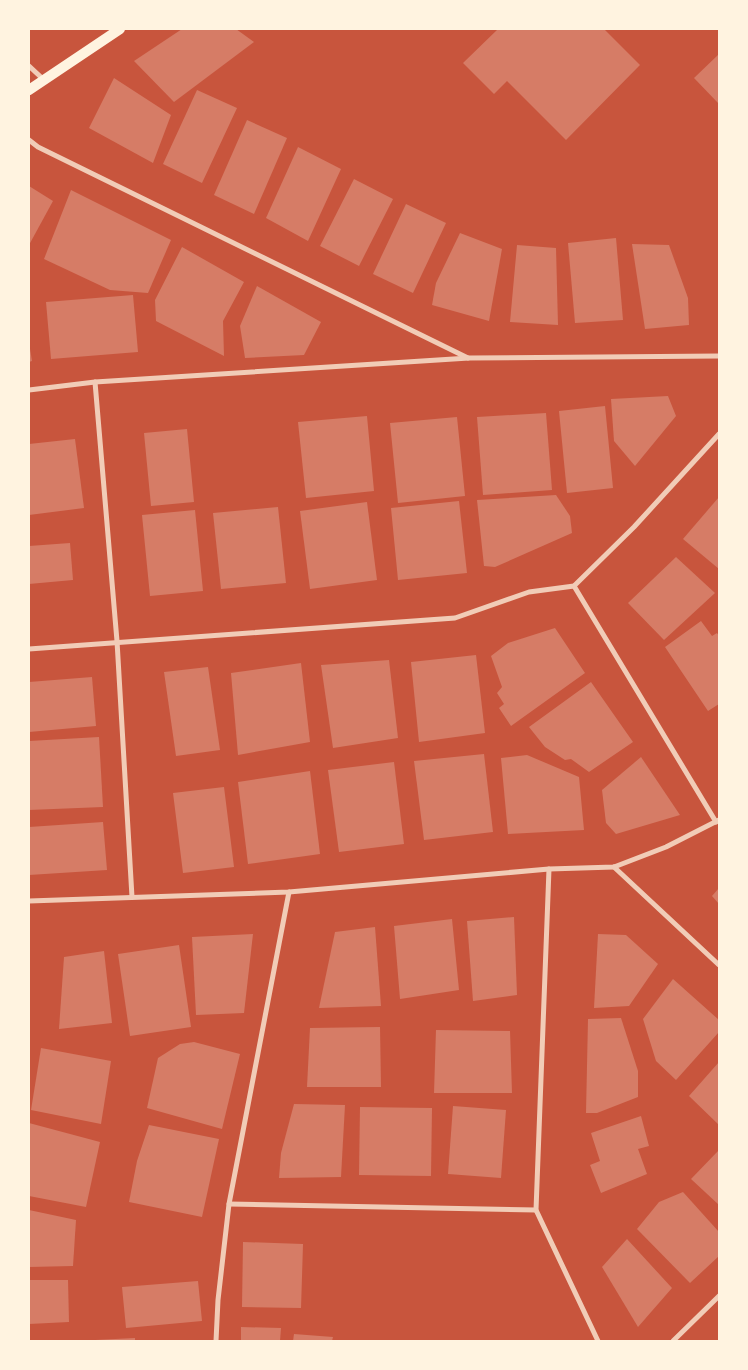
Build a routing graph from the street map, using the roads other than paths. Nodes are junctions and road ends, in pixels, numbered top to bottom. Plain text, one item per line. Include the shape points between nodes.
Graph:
1 (120, 29) edge
2 (29, 66) edge
3 (44, 80) junction
4 (29, 90) edge
5 (29, 140) edge
6 (719, 356) edge
7 (469, 358) junction
8 (95, 382) junction
9 (29, 390) edge
10 (719, 434) edge
11 (574, 586) junction
12 (116, 641) junction
13 (29, 649) edge
14 (718, 821) edge
15 (614, 867) junction
16 (549, 869) junction
17 (289, 892) junction
18 (132, 897) junction
19 (29, 901) edge
20 (719, 965) edge
21 (229, 1204) junction
22 (536, 1210) junction
23 (719, 1296) edge
24 (216, 1341) edge
25 (598, 1341) edge
26 (673, 1341) edge

1 - 3 main road
2 - 3 street
3 - 4 main road
5 - 7 street
6 - 7 street
7 - 8 street
8 - 9 street
8 - 12 street
10 - 11 street via 634,527
11 - 12 street via 529,592 455,618
11 - 14 street
12 - 13 street
12 - 18 street
14 - 15 street via 666,847
15 - 16 street
15 - 20 street
16 - 17 street
16 - 22 street
17 - 18 street
17 - 21 street
18 - 19 street
21 - 22 street
21 - 24 street
22 - 25 street
23 - 26 street

